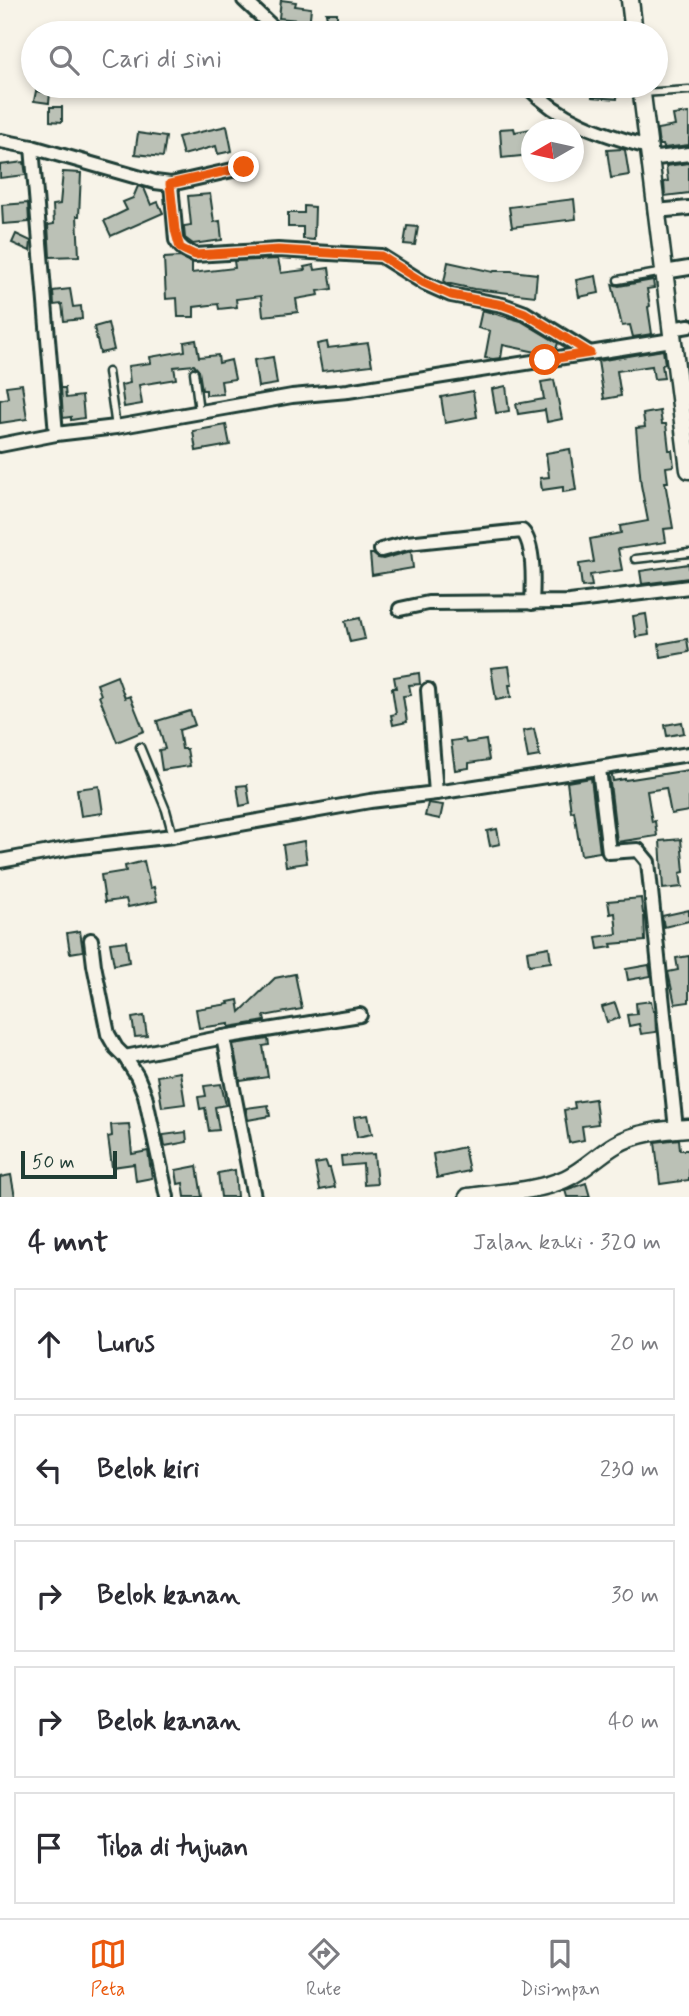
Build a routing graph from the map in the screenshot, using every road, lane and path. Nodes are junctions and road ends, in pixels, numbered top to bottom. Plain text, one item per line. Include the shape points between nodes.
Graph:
1 (244, 0) edge
2 (630, 0) edge
3 (266, 21) edge
4 (633, 21) edge
5 (668, 90) edge
6 (689, 90) edge
7 (539, 98) edge
8 (642, 98) edge
9 (1, 141) edge
10 (32, 147) junction
11 (649, 153) junction
12 (689, 154) edge
13 (250, 166) dead end
14 (170, 184) junction
15 (689, 208) edge
16 (655, 211) junction
17 (689, 268) edge
18 (664, 272) junction
19 (618, 280) dead end
20 (689, 326) edge
21 (672, 334) junction
22 (590, 353) junction
23 (108, 372) dead end
24 (194, 372) dead end
25 (200, 414) junction
26 (116, 427) junction
27 (686, 428) edge
28 (56, 434) junction
29 (0, 446) edge
30 (689, 470) edge
31 (381, 550) dead end
32 (689, 553) edge
33 (635, 559) dead end
34 (689, 587) edge
35 (532, 603) junction
36 (400, 608) dead end
37 (429, 690) dead end
38 (141, 747) dead end
39 (689, 754) edge
40 (599, 769) junction
41 (436, 793) junction
42 (173, 836) junction
43 (0, 861) edge
44 (91, 940) dead end
45 (360, 1015) dead end
46 (223, 1037) junction
47 (125, 1057) junction
48 (682, 1128) edge
49 (504, 1195) edge
50 (167, 1197) edge
51 (254, 1197) edge
52 (468, 1197) edge

1 - 3 street
2 - 4 street
5 - 6 lane
7 - 11 street via 560,115
8 - 11 street
9 - 10 street
10 - 14 street
10 - 28 street
11 - 12 street
11 - 16 street
13 - 14 street
14 - 22 street via 176,240 180,248 195,255 278,250 381,256 451,295 525,313
15 - 16 street
16 - 18 street
17 - 18 street
18 - 19 lane
18 - 21 street
20 - 21 street
21 - 22 street
21 - 27 street
22 - 25 street
23 - 26 lane
24 - 25 lane
25 - 26 street
26 - 28 street
27 - 30 street
28 - 29 street
31 - 35 street via 522,531 531,554
32 - 33 lane
34 - 35 street
35 - 36 street via 428,603
37 - 41 street
38 - 42 lane
39 - 40 street
40 - 41 street
40 - 48 street via 609,852 638,850 648,862
41 - 42 street
42 - 43 street
44 - 47 street via 108,1034
45 - 46 street
46 - 47 street
46 - 51 street
47 - 50 street via 145,1095
48 - 49 street via 617,1144 566,1179
49 - 52 street

